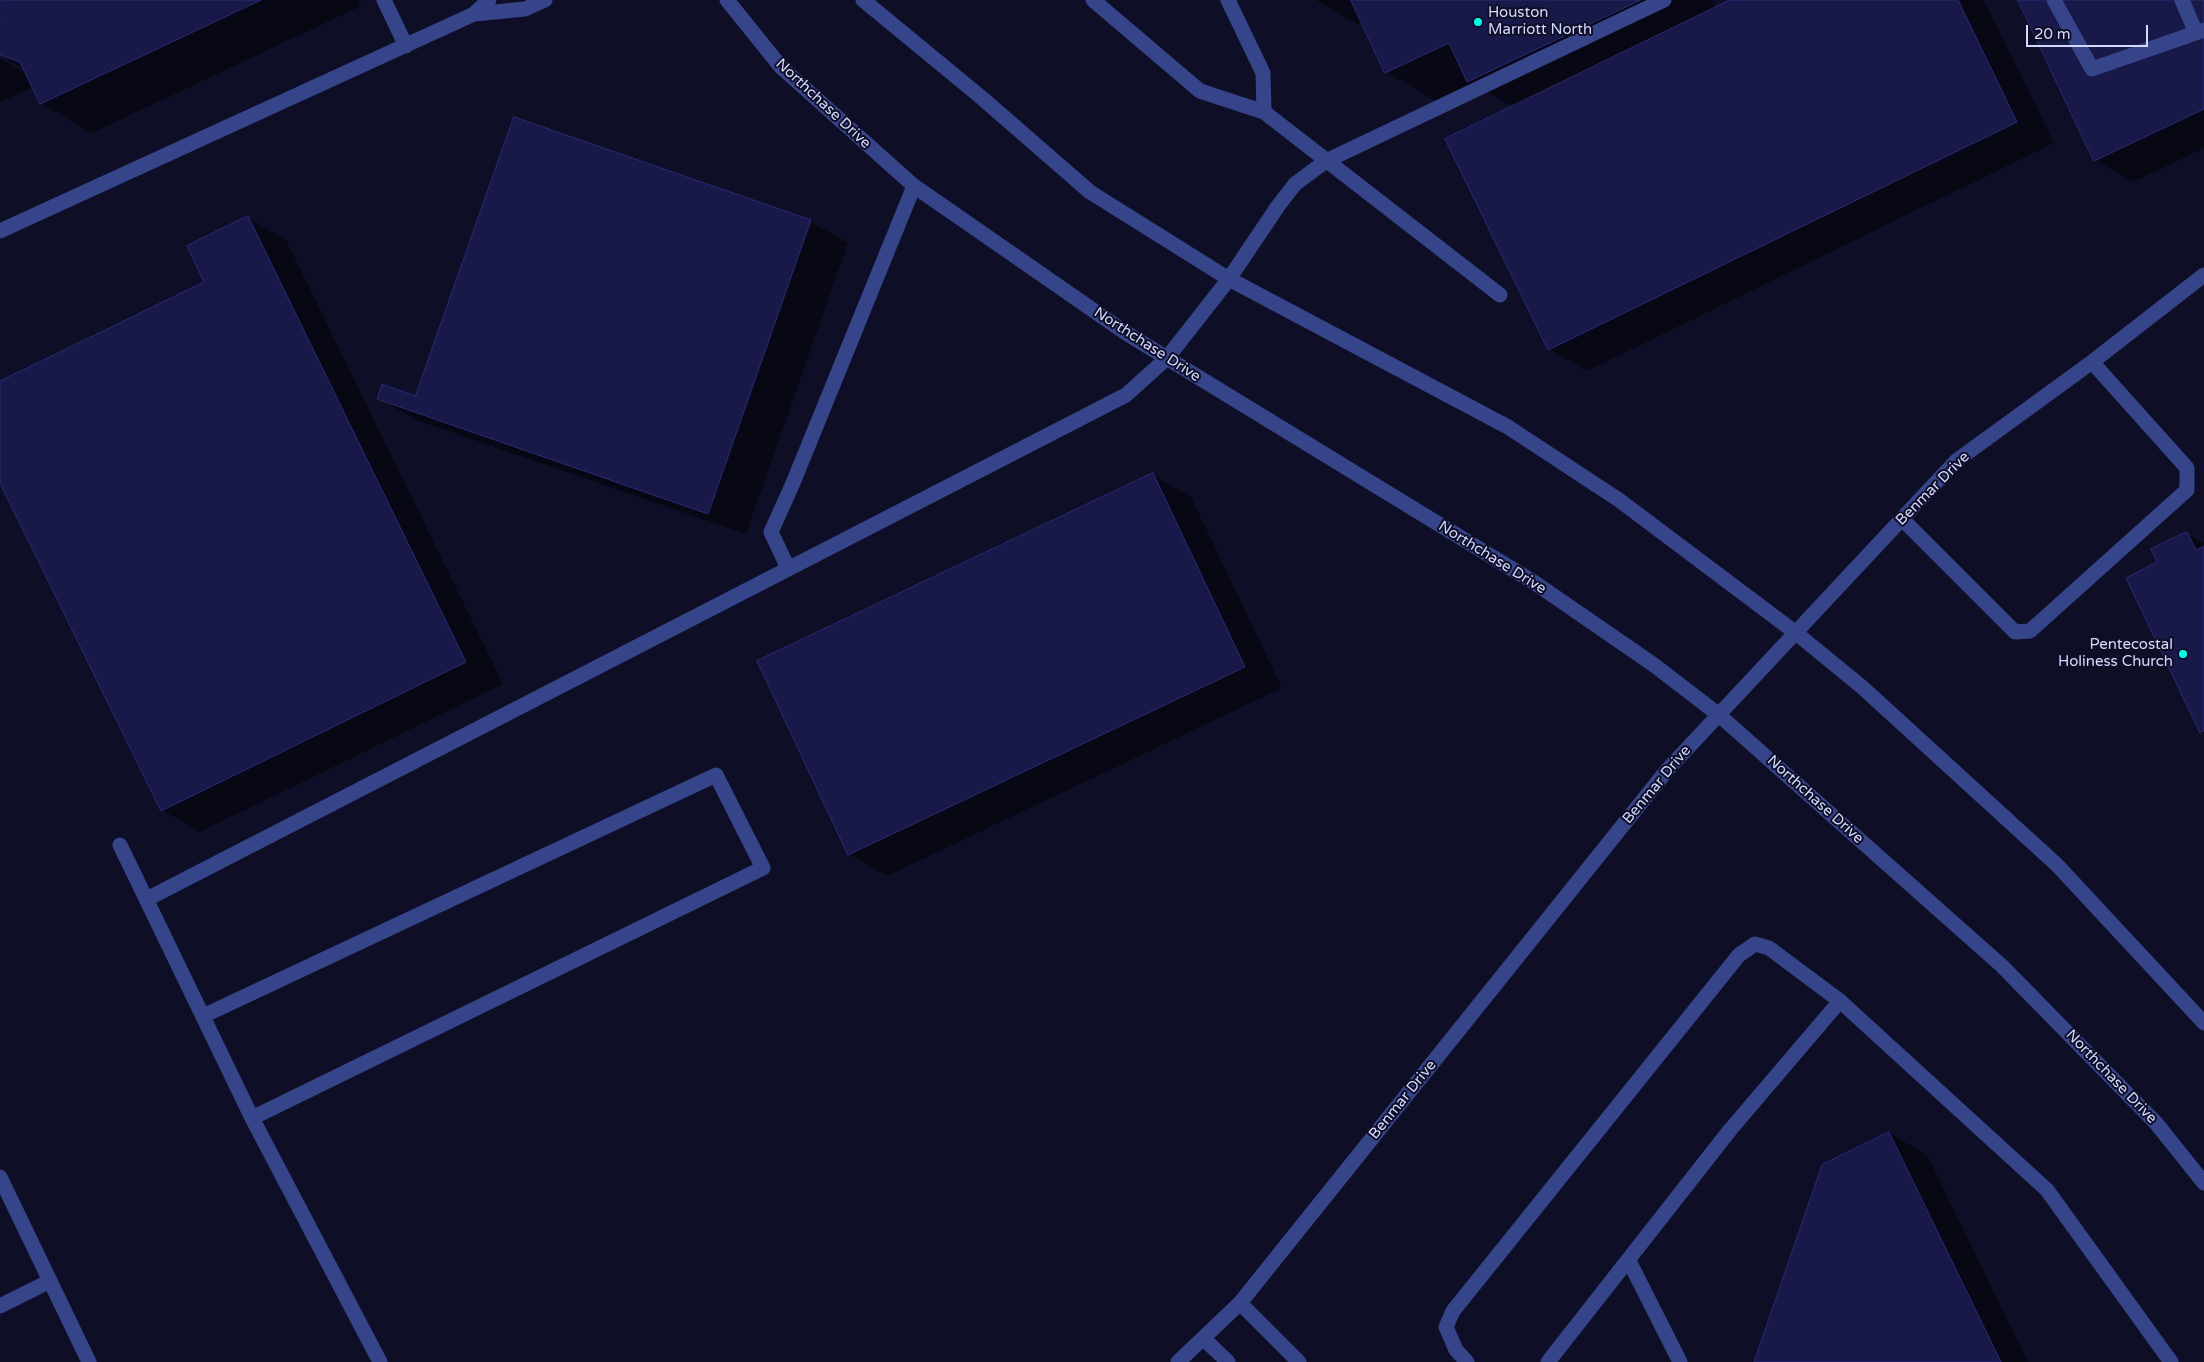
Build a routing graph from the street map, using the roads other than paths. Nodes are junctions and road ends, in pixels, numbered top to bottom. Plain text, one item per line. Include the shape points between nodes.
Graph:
1 (384, 0) edge
2 (489, 0) edge
3 (544, 0) edge
4 (727, 0) edge
5 (863, 0) edge
6 (1093, 0) edge
7 (1228, 0) edge
8 (1664, 0) edge
9 (2054, 0) edge
10 (2182, 0) edge
11 (474, 14) junction
12 (2200, 32) edge
13 (406, 46) junction
14 (1264, 112) junction
15 (1326, 161) junction
16 (914, 186) junction
17 (0, 231) edge
18 (2204, 275) edge
19 (1228, 279) junction
20 (1500, 295) dead end
21 (1167, 358) junction
22 (2092, 362) junction
23 (1902, 519) junction
24 (788, 568) junction
25 (1796, 633) junction
26 (1720, 715) junction
27 (120, 845) dead end
28 (146, 899) junction
29 (1840, 1001) junction
30 (203, 1016) junction
31 (2204, 1023) edge
32 (252, 1118) junction
33 (0, 1177) edge
34 (2204, 1183) edge
35 (1629, 1261) junction
36 (50, 1282) junction
37 (1240, 1303) junction
38 (0, 1306) edge
39 (1204, 1339) junction
40 (89, 1362) edge
41 (380, 1362) edge
42 (1178, 1362) edge
43 (1228, 1362) edge
44 (1299, 1362) edge
45 (1468, 1362) edge
46 (1548, 1362) edge
47 (1680, 1362) edge
48 (2171, 1362) edge

1 - 13 street
2 - 11 street
3 - 11 street via 525,9
4 - 16 street, Northchase Drive via 781,67
5 - 19 street via 1090,192
6 - 14 street via 1200,91
7 - 14 street via 1263,73
8 - 15 street
9 - 12 street via 2092,69
10 - 12 street
11 - 13 street
13 - 17 street
14 - 15 street
15 - 19 street via 1295,184
15 - 20 street
16 - 21 street, Northchase Drive
16 - 24 street via 771,532
18 - 22 street, Benmar Drive
19 - 21 street
19 - 25 street via 1508,427 1619,500
21 - 24 street via 1126,395
21 - 26 street, Northchase Drive via 1535,583
22 - 23 street, Benmar Drive via 1956,461
22 - 23 street via 2187,468 2187,490 2030,631 2015,632
23 - 25 street, Benmar Drive
24 - 28 street
25 - 26 street, Benmar Drive
25 - 31 street via 1862,687 2057,865
26 - 34 street, Northchase Drive via 2002,966 2156,1123
26 - 37 street, Benmar Drive via 1668,769
27 - 28 street
28 - 30 street
29 - 35 street via 1730,1130
29 - 45 street via 1769,948 1755,944 1739,955 1453,1310 1446,1327 1456,1350
29 - 48 street via 2047,1190
30 - 32 street
30 - 32 street via 716,775 763,868
32 - 41 street
33 - 36 street
35 - 46 street
35 - 47 street
36 - 38 street
36 - 40 street
37 - 39 street, Benmar Drive
37 - 44 street
39 - 42 street, Benmar Drive
39 - 43 street

